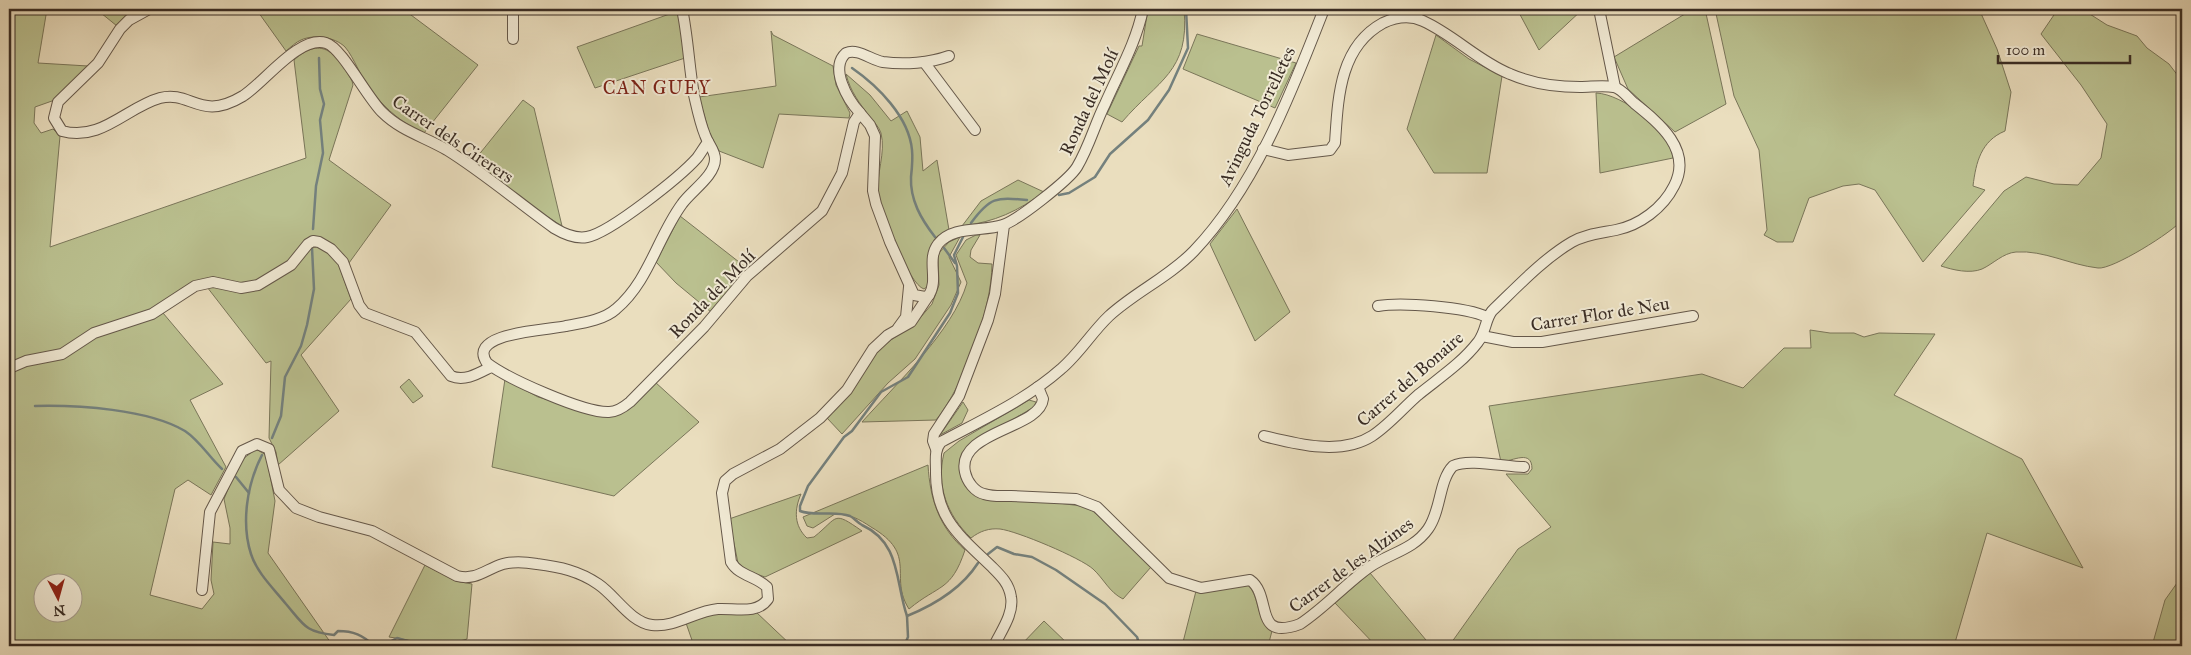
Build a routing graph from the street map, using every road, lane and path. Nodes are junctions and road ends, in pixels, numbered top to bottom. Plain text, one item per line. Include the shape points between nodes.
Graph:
1 (148, 9) edge
2 (513, 9) edge
3 (682, 9) edge
4 (1143, 9) edge
5 (1324, 9) edge
6 (1599, 9) edge
7 (513, 39) dead end
8 (950, 56) dead end
9 (924, 62) junction
10 (1615, 87) junction
11 (860, 113) junction
12 (974, 130) dead end
13 (708, 142) junction
14 (1263, 149) junction
15 (1004, 225) junction
16 (909, 287) junction
17 (929, 295) junction
18 (1378, 306) dead end
19 (1692, 316) dead end
20 (1487, 317) junction
21 (896, 330) junction
22 (1482, 336) junction
23 (491, 366) junction
24 (12, 367) dead end
25 (1038, 387) junction
26 (1264, 436) dead end
27 (936, 449) junction
28 (1524, 467) dead end
29 (202, 590) dead end
30 (994, 646) edge

1 - 13 street, Carrer dels Cirerers via 120,29 98,63 58,102 54,118 62,131 74,133 112,124 161,98 172,97 209,108 218,107 246,93 305,45 325,43 341,53 368,97 392,120 448,151 554,228 581,237 596,234 641,205 692,163
2 - 7 street
3 - 13 street via 694,94
4 - 15 street, Ronda del Molí via 1131,50 1077,167 1037,203
5 - 14 street, Avinguda Torrelletes
6 - 10 street
8 - 9 street
9 - 11 street via 880,61 853,51 844,55 840,67 842,80
9 - 12 street
10 - 14 street via 1556,86 1524,80 1486,62 1425,22 1412,18 1390,20 1376,27 1351,54 1342,80 1335,143 1330,150 1288,154
10 - 20 street via 1652,117 1673,140 1679,160 1675,184 1659,207 1636,223 1618,230 1590,234 1567,245
11 - 16 street via 875,136 873,191 876,204
11 - 23 street, Ronda del Molí via 854,122 837,186 822,211 747,276 704,327 625,406 609,412 597,410 533,389
13 - 23 street via 715,156 713,168 681,205 648,271 619,307 609,314 579,323 496,340 484,352 483,358
14 - 25 street, Avinguda Torrelletes via 1231,204 1194,250 1110,316 1063,367
15 - 17 street, Ronda del Molí via 965,231 940,242 933,253 933,281
15 - 27 street via 992,306 959,396 934,434
16 - 17 street via 917,296 925,298
16 - 21 street via 906,317
17 - 21 street via 911,322
18 - 20 street via 1403,304
19 - 22 street, Carrer Flor de Neu via 1542,342 1513,342
20 - 22 street, Carrer del Bonaire
21 - 29 street via 874,349 846,390 820,418 780,449 733,474 723,485 724,522 731,562 737,571 767,587 768,598 756,608 706,611 671,624 654,625 635,618 586,576 562,568 517,562 471,578 457,576 372,531 296,508 279,490 268,449 257,444 242,451 210,512
22 - 26 street, Carrer del Bonaire via 1456,365 1367,439 1346,445 1320,446
23 - 24 street via 468,377 451,376 415,332 365,313 343,262 325,245 313,241 284,271 258,285 241,288 213,282 194,286 152,314 94,333 62,354
25 - 27 street, Avinguda Torrelletes via 941,442
25 - 28 street, Carrer de les Alzines via 1043,400 1038,410 968,453 965,471 975,489 990,495 1076,499 1090,503 1169,578 1201,588 1250,580 1258,588 1267,620 1276,627 1289,628 1300,624 1372,565 1419,540 1437,513 1447,475 1453,466 1481,463
27 - 30 street via 937,490 942,511 957,533 1003,578 1011,595 1011,611

